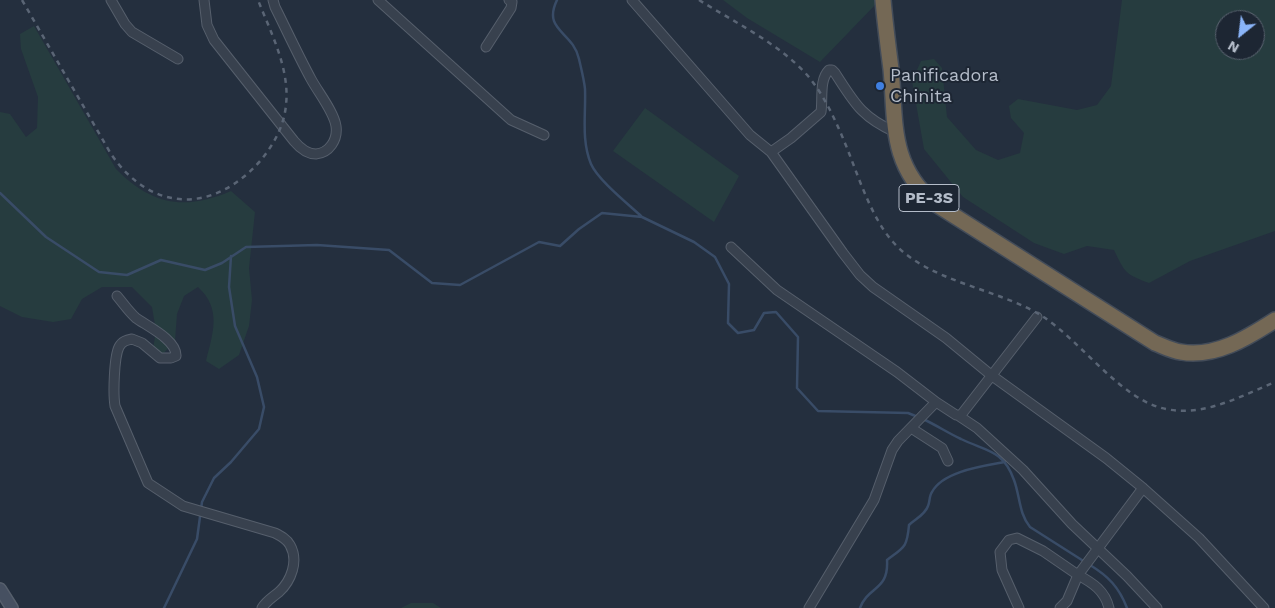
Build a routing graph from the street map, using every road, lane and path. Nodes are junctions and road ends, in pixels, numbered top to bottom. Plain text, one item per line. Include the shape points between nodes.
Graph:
1 (110, 0) edge
2 (204, 0) edge
3 (273, 0) edge
4 (378, 0) edge
5 (509, 0) edge
6 (632, 0) edge
7 (884, 0) edge
8 (486, 47) dead end
9 (178, 58) dead end
10 (895, 132) junction
11 (544, 135) dead end
12 (771, 152) junction
13 (731, 247) dead end
14 (117, 296) dead end
15 (1037, 316) dead end
16 (1275, 320) edge
17 (991, 374) junction
18 (932, 406) junction
19 (959, 416) junction
20 (912, 426) junction
21 (948, 461) dead end
22 (1143, 488) junction
23 (1098, 548) junction
24 (1078, 575) junction
25 (0, 589) edge
26 (12, 608) edge
27 (262, 608) edge
28 (809, 608) edge
29 (1019, 608) edge
30 (1060, 608) edge
31 (1109, 608) edge
32 (1157, 608) edge
33 (1264, 608) edge

1 - 9 street via 132,32
2 - 3 street via 207,25 214,40 294,141 310,154 324,152 335,139 336,125
4 - 11 street via 511,120
5 - 8 street via 511,8
6 - 12 street via 750,135
7 - 10 highway, PE-3S
10 - 12 street via 864,114 835,73 829,70 821,94 821,112
10 - 16 highway, PE-3S via 909,175 934,203 1155,343 1180,352 1202,353 1235,343
12 - 17 street via 860,275
13 - 18 street via 777,290 897,372
14 - 27 street via 136,318 150,326 176,351 176,356 160,358 132,339 122,342 116,356 115,406 148,483 183,506 275,533 291,546 293,564 288,581
15 - 17 street
17 - 19 street
17 - 22 street
18 - 19 street
18 - 20 street
19 - 23 street via 978,428 1023,470
20 - 21 street via 942,448
20 - 28 street via 892,450 874,500
22 - 23 street
22 - 33 street via 1199,538
23 - 24 street
23 - 32 street
24 - 29 street via 1027,542 1012,538 1000,552 1000,559
24 - 30 street via 1067,601
24 - 31 street via 1101,590
25 - 26 street

